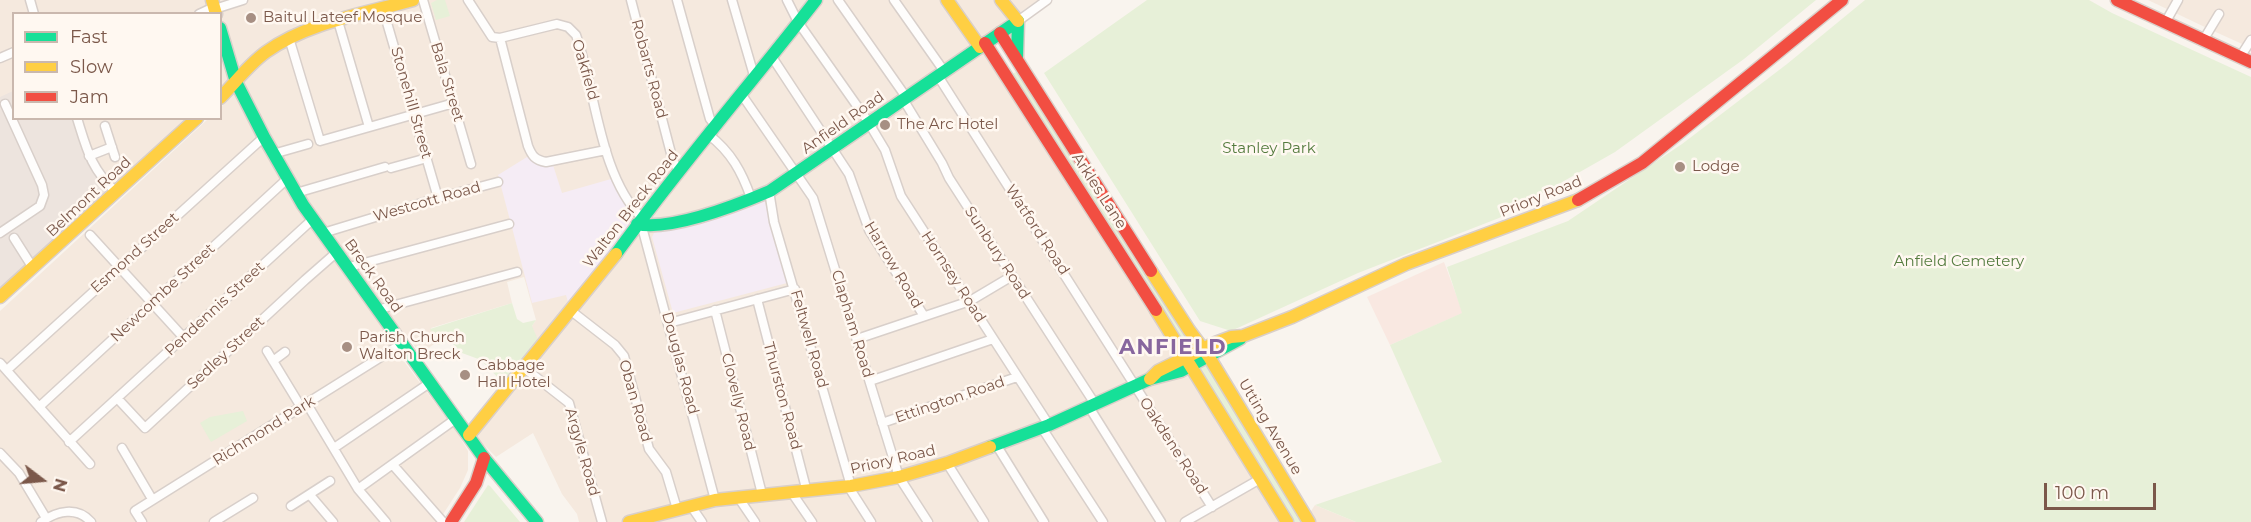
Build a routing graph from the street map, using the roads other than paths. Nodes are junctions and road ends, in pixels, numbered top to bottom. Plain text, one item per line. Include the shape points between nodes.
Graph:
1 (243, 0) edge
2 (413, 0) edge
3 (423, 0) edge
4 (468, 0) edge
5 (631, 0) edge
6 (677, 0) edge
7 (732, 0) edge
8 (787, 0) edge
9 (816, 0) edge
10 (838, 0) edge
11 (894, 0) edge
12 (947, 0) edge
13 (1000, 0) edge
14 (1047, 0) edge
15 (1842, 0) edge
16 (2117, 0) edge
17 (2135, 0) edge
18 (2178, 0) edge
19 (216, 7) edge
20 (383, 9) junction
21 (2218, 14) dead end
22 (2169, 16) junction
23 (338, 21) junction
24 (1018, 21) junction
25 (798, 22) junction
26 (1000, 33) junction
27 (2207, 34) junction
28 (222, 35) edge
29 (289, 38) junction
30 (500, 39) junction
31 (982, 45) junction
32 (2249, 48) edge
33 (772, 57) junction
34 (1017, 57) junction
35 (2251, 62) edge
36 (941, 74) junction
37 (755, 79) junction
38 (236, 82) junction
39 (742, 95) junction
40 (222, 96) edge
41 (904, 98) junction
42 (454, 103) junction
43 (414, 115) junction
44 (13, 120) edge
45 (78, 120) edge
46 (195, 120) edge
47 (868, 124) junction
48 (105, 126) dead end
49 (369, 127) junction
50 (712, 130) junction
51 (264, 137) junction
52 (308, 144) dead end
53 (112, 147) junction
54 (606, 150) junction
55 (833, 150) junction
56 (273, 154) junction
57 (89, 156) junction
58 (115, 157) dead end
59 (428, 158) junction
60 (471, 164) dead end
61 (680, 171) junction
62 (797, 174) junction
63 (287, 178) junction
64 (498, 182) dead end
65 (769, 191) junction
66 (116, 192) junction
67 (296, 193) junction
68 (438, 198) junction
69 (751, 198) junction
70 (313, 219) junction
71 (640, 223) junction
72 (509, 224) dead end
73 (0, 233) edge
74 (323, 233) junction
75 (90, 235) dead end
76 (14, 238) dead end
77 (337, 252) junction
78 (119, 267) junction
79 (33, 268) junction
80 (349, 269) junction
81 (518, 272) dead end
82 (1012, 276) junction
83 (795, 289) junction
84 (0, 297) edge
85 (757, 299) junction
86 (970, 302) junction
87 (152, 303) junction
88 (570, 310) junction
89 (715, 310) junction
90 (379, 312) junction
91 (924, 316) junction
92 (669, 323) junction
93 (184, 338) junction
94 (857, 339) junction
95 (993, 339) junction
96 (403, 343) junction
97 (267, 351) dead end
98 (285, 352) dead end
99 (1206, 353) junction
100 (273, 361) junction
101 (1188, 361) junction
102 (0, 363) edge
103 (523, 368) junction
104 (6, 370) junction
105 (1017, 377) junction
106 (870, 381) junction
107 (431, 382) junction
108 (1134, 385) junction
109 (117, 398) junction
110 (304, 406) junction
111 (1092, 406) junction
112 (39, 407) junction
113 (457, 418) junction
114 (882, 423) junction
115 (1045, 427) junction
116 (469, 435) junction
117 (69, 442) junction
118 (997, 446) junction
119 (122, 448) dead end
120 (334, 448) junction
121 (0, 453) edge
122 (484, 458) junction
123 (90, 464) dead end
124 (947, 464) junction
125 (393, 465) junction
126 (899, 477) junction
127 (1260, 479) junction
128 (330, 481) dead end
129 (849, 486) junction
130 (358, 489) junction
131 (807, 492) junction
132 (792, 493) junction
133 (762, 494) junction
134 (310, 495) junction
135 (738, 497) junction
136 (253, 498) dead end
137 (152, 499) junction
138 (716, 500) junction
139 (291, 506) dead end
140 (692, 506) junction
141 (1212, 507) junction
142 (677, 509) junction
143 (658, 518) edge
144 (44, 520) edge
145 (91, 522) edge
146 (142, 522) edge
147 (214, 522) edge
148 (333, 522) edge
149 (386, 522) edge
150 (443, 522) edge
151 (451, 522) edge
152 (537, 522) edge
153 (602, 522) edge
154 (629, 522) edge
155 (702, 522) edge
156 (754, 522) edge
157 (812, 522) edge
158 (871, 522) edge
159 (928, 522) edge
160 (984, 522) edge
161 (1044, 522) edge
162 (1103, 522) edge
163 (1161, 522) edge
164 (1185, 522) edge
165 (1287, 522) edge
166 (1310, 522) edge

1 - 19 street
2 - 20 main road
3 - 42 street, Bala Street
4 - 30 street via 492,37
5 - 61 street, Robarts Road via 673,161
6 - 50 street
7 - 37 street
8 - 25 street, Hornsey Road
9 - 25 main road, Walton Breck Road
10 - 41 street, Sunbury Road
11 - 36 street, Watford Road
12 - 31 main road, Arkles Lane
13 - 24 main road
14 - 24 street, Anfield Road
15 - 99 main road, Priory Road via 1642,163 1586,197 1406,264 1342,296
16 - 35 main road
17 - 22 main road
18 - 22 street
20 - 23 main road
20 - 43 street, Stonehill Street
21 - 27 street
22 - 27 main road
23 - 29 main road
23 - 49 street
24 - 26 main road, Anfield Road
24 - 34 main road
25 - 33 main road, Walton Breck Road
25 - 47 street, Hornsey Road
26 - 31 main road, Anfield Road
26 - 34 main road, Arkles Lane
27 - 32 main road
28 - 38 main road, Breck Road
29 - 38 main road via 249,66
29 - 49 street via 320,141
30 - 54 street via 528,146 537,160 546,162
30 - 54 street, Oakfield via 557,24 576,35
31 - 36 main road, Anfield Road
31 - 101 main road, Arkles Lane
33 - 37 main road, Walton Breck Road
33 - 55 street, Harrow Road
34 - 99 main road, Arkles Lane
36 - 41 main road, Anfield Road
36 - 108 street, Watford Road
37 - 39 main road, Walton Breck Road
38 - 40 main road
38 - 51 main road, Breck Road
39 - 50 main road, Walton Breck Road
39 - 62 street, Clapham Road
41 - 47 main road, Anfield Road
41 - 82 street, Sunbury Road via 949,178
42 - 43 street
42 - 60 street, Bala Street
43 - 49 street
43 - 59 street, Stonehill Street
44 - 73 street via 44,195 40,206
45 - 57 street
46 - 66 main road, Belmont Road
47 - 55 main road, Anfield Road
47 - 86 street, Hornsey Road via 885,150 901,196
48 - 53 street
50 - 61 main road, Walton Breck Road
50 - 69 street via 743,174
51 - 56 main road, Breck Road
51 - 78 street, Esmond Street
52 - 56 street
53 - 57 street
53 - 58 street
54 - 71 street, Oakfield
55 - 62 main road, Anfield Road
55 - 91 street, Harrow Road via 849,174 868,230
56 - 63 main road, Breck Road
57 - 66 street via 99,176
59 - 67 street
59 - 68 street, Stonehill Street
61 - 71 main road, Walton Breck Road
62 - 65 main road, Anfield Road
62 - 94 street, Clapham Road via 813,198
63 - 67 main road, Breck Road
63 - 87 street, Newcombe Street
64 - 68 street, Westcott Road
65 - 69 main road, Anfield Road
65 - 83 street, Feltwell Road via 774,222
66 - 79 main road, Belmont Road
67 - 70 main road, Breck Road
68 - 74 street, Westcott Road
69 - 71 main road, Anfield Road via 665,224
70 - 74 main road, Breck Road
70 - 93 street, Pendennis Street
71 - 88 main road, Walton Breck Road
71 - 92 street, Douglas Road
72 - 80 street
74 - 77 main road, Breck Road
75 - 78 street
76 - 79 street
77 - 80 main road, Breck Road
77 - 109 street, Sedley Street via 145,428
78 - 87 street
78 - 104 street, Esmond Street
79 - 84 main road, Belmont Road
80 - 90 main road, Breck Road
81 - 90 street
82 - 86 street
82 - 111 street, Sunbury Road
83 - 85 street
83 - 129 street, Feltwell Road
85 - 89 street
85 - 131 street, Thurston Road
86 - 91 street
86 - 95 street, Hornsey Road
87 - 93 street
87 - 112 street, Newcombe Street
88 - 103 main road, Walton Breck Road
88 - 142 street, Oban Road via 624,356 648,449 666,472
89 - 92 street
89 - 133 street, Clovelly Road
90 - 96 main road, Breck Road
91 - 94 street
92 - 138 street, Douglas Road
93 - 109 street, Pendennis Street
94 - 106 street, Clapham Road
95 - 105 street, Hornsey Road
95 - 106 street
96 - 107 main road, Breck Road
96 - 110 street, Richmond Park
97 - 100 street
98 - 100 street
99 - 101 main road, Priory Road
99 - 166 main road, Utting Avenue
100 - 110 street
101 - 108 main road, Priory Road via 1158,371
101 - 127 main road
102 - 104 street
103 - 116 main road, Walton Breck Road
103 - 153 street, Argyle Road via 569,403
104 - 112 street
105 - 114 street, Ettington Road
105 - 115 street, Hornsey Road
106 - 114 street, Clapham Road
107 - 113 main road, Breck Road
107 - 120 street
108 - 111 main road, Priory Road
108 - 141 street, Oakdene Road
109 - 117 street, Pendennis Street
110 - 120 street
110 - 137 street, Richmond Park
111 - 115 main road, Priory Road
111 - 163 street, Sunbury Road
112 - 117 street
113 - 116 main road, Breck Road
113 - 125 street
114 - 126 street, Clapham Road
115 - 118 main road, Priory Road
115 - 162 street, Hornsey Road
116 - 122 main road, Breck Road
117 - 123 street
118 - 124 main road, Priory Road
118 - 161 street
119 - 137 street
120 - 130 street
121 - 144 street via 19,473
122 - 151 main road via 476,483
122 - 152 main road, Breck Road
124 - 126 main road, Priory Road
124 - 160 street
125 - 130 street
125 - 150 street
126 - 129 main road, Priory Road
126 - 159 street, Clapham Road
127 - 141 street
127 - 165 main road
128 - 134 street
129 - 131 main road, Priory Road
129 - 158 street, Feltwell Road
130 - 149 street
131 - 132 main road, Priory Road
132 - 133 main road, Priory Road
132 - 157 street
133 - 135 main road, Priory Road
134 - 139 street
134 - 148 street
135 - 138 main road, Priory Road
135 - 156 street
136 - 147 street
137 - 146 street, Richmond Park via 135,511
138 - 140 main road, Priory Road
140 - 142 main road, Priory Road
140 - 155 street
141 - 164 street
142 - 143 main road, Priory Road
143 - 154 main road, Priory Road
144 - 145 street via 65,510 81,513

